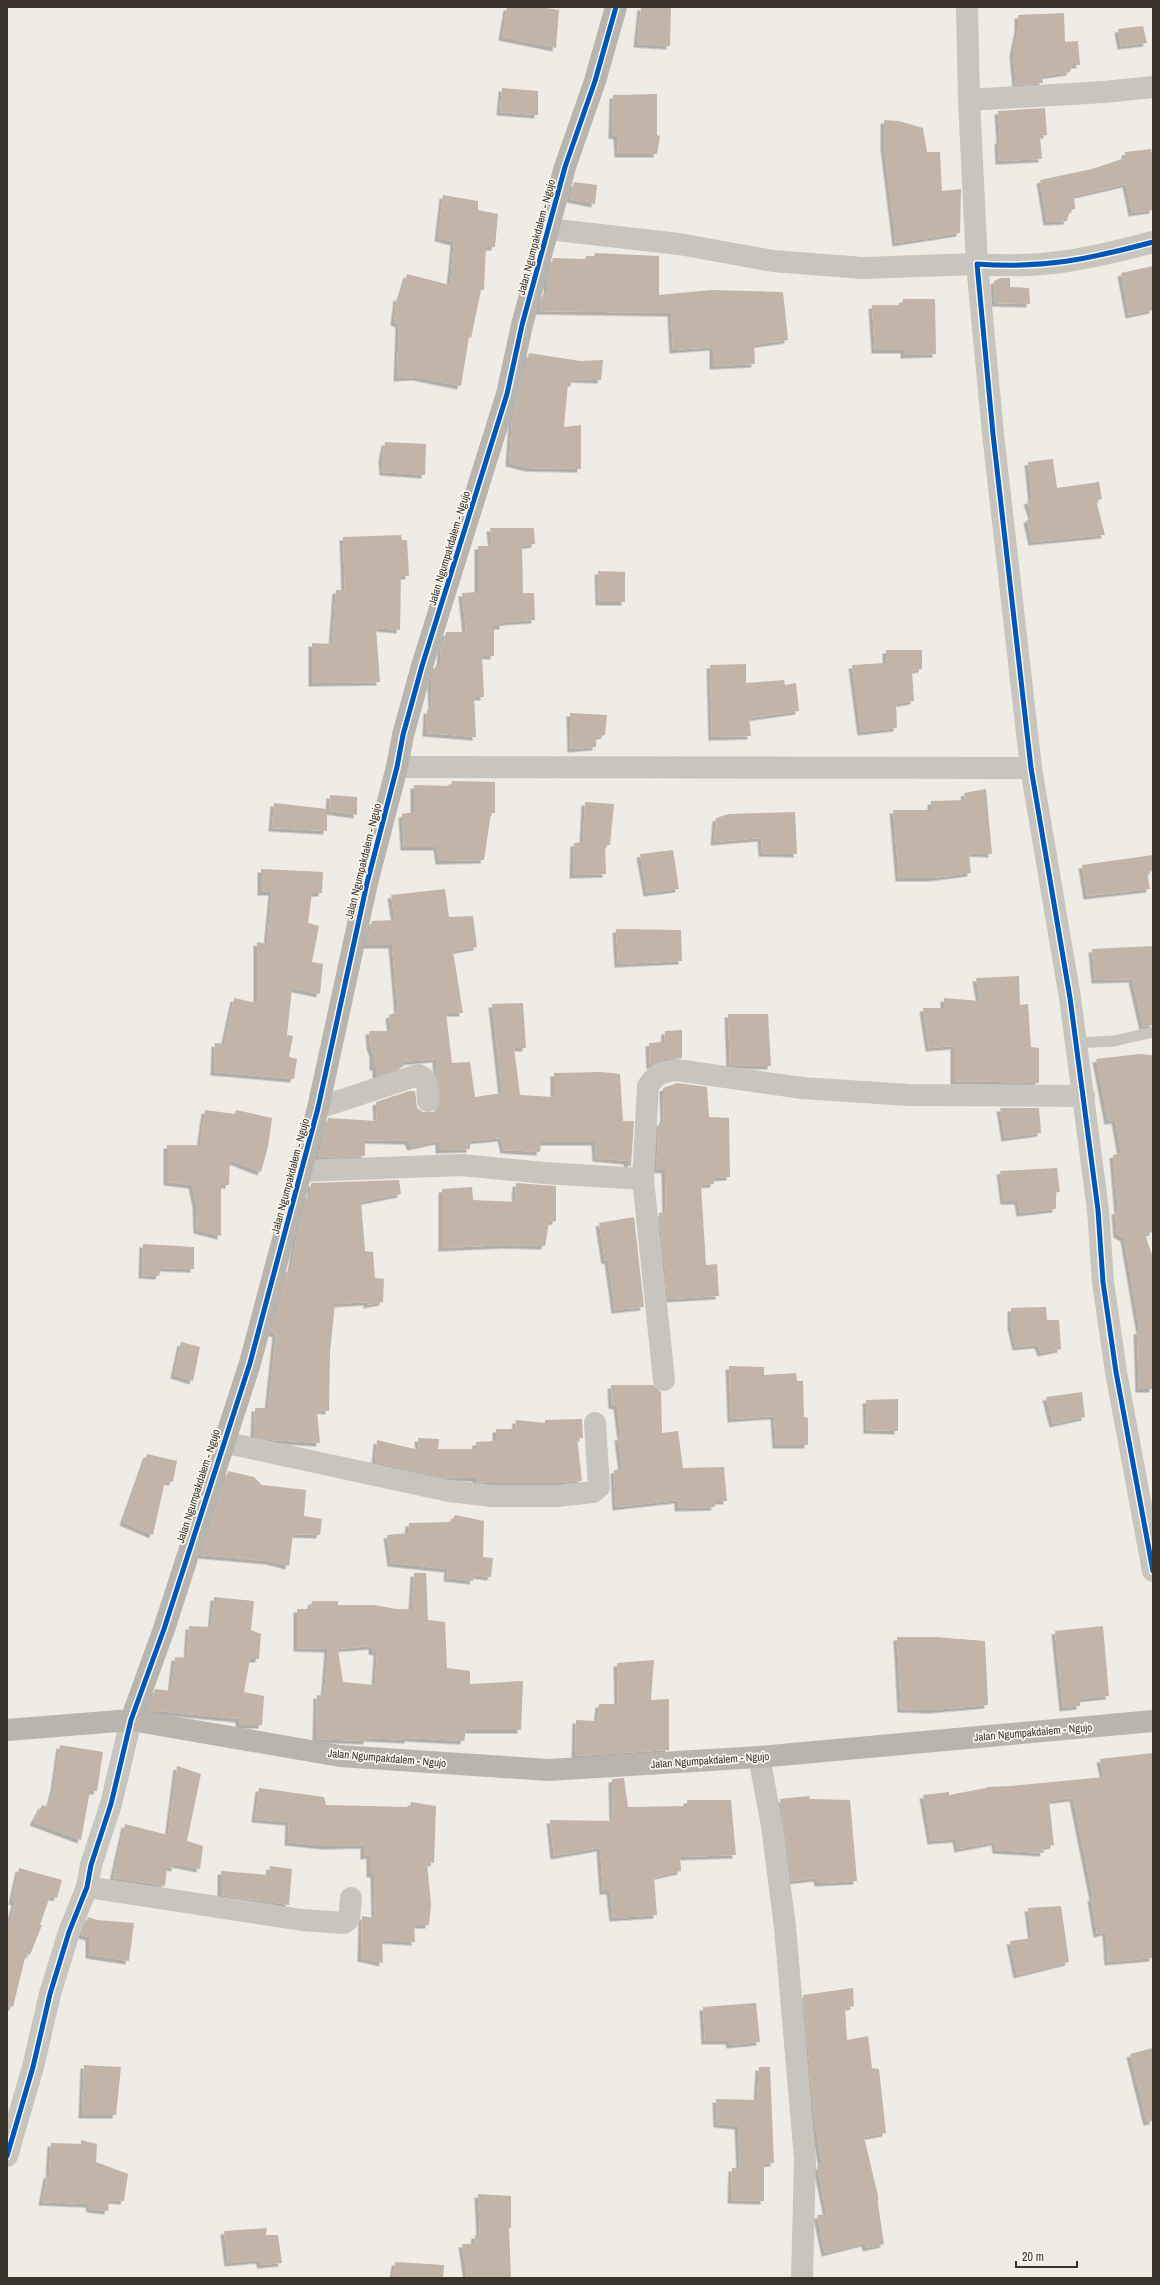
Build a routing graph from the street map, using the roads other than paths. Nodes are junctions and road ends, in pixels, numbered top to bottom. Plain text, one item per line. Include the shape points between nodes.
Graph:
1 (616, 7) edge
2 (967, 7) edge
3 (1153, 87) edge
4 (969, 100) junction
5 (548, 229) junction
6 (1153, 242) edge
7 (977, 264) junction
8 (397, 767) junction
9 (1031, 768) junction
10 (1153, 1032) edge
11 (1076, 1043) junction
12 (1084, 1096) junction
13 (428, 1101) dead end
14 (318, 1108) junction
15 (301, 1171) junction
16 (643, 1179) junction
17 (664, 1380) dead end
18 (595, 1423) dead end
19 (223, 1442) junction
20 (1153, 1571) edge
21 (131, 1720) junction
22 (1153, 1721) edge
23 (7, 1730) edge
24 (759, 1757) junction
25 (87, 1888) junction
26 (351, 1898) dead end
27 (7, 2156) edge
28 (802, 2278) edge

1 - 5 street, Jalan Ngumpakdalem - Ngujo
2 - 4 street
3 - 4 street
4 - 7 street
5 - 7 street via 679,244 773,260 863,268
5 - 8 street, Jalan Ngumpakdalem - Ngujo via 506,394 422,666
6 - 7 street via 1099,257 1053,264
7 - 9 street via 991,418
8 - 9 street
8 - 14 street, Jalan Ngumpakdalem - Ngujo via 367,883
9 - 11 street
10 - 11 lane via 1114,1041
11 - 12 street
12 - 16 street via 909,1095 802,1088 677,1070 664,1071 654,1077 648,1086
12 - 20 street via 1115,1365
13 - 14 street via 427,1081 418,1076
14 - 15 street, Jalan Ngumpakdalem - Ngujo
15 - 16 street via 462,1165
15 - 19 street, Jalan Ngumpakdalem - Ngujo via 250,1363
16 - 17 street
18 - 19 street via 598,1487 593,1492 557,1496 492,1496 448,1491
19 - 21 street, Jalan Ngumpakdalem - Ngujo via 164,1629
21 - 23 street
21 - 24 street, Jalan Ngumpakdalem - Ngujo via 340,1756 548,1770
21 - 25 street
22 - 24 street, Jalan Ngumpakdalem - Ngujo
24 - 28 street via 772,1826 785,1927 805,2159
25 - 26 street via 302,1920 344,1923 349,1919
25 - 27 street via 62,1952

